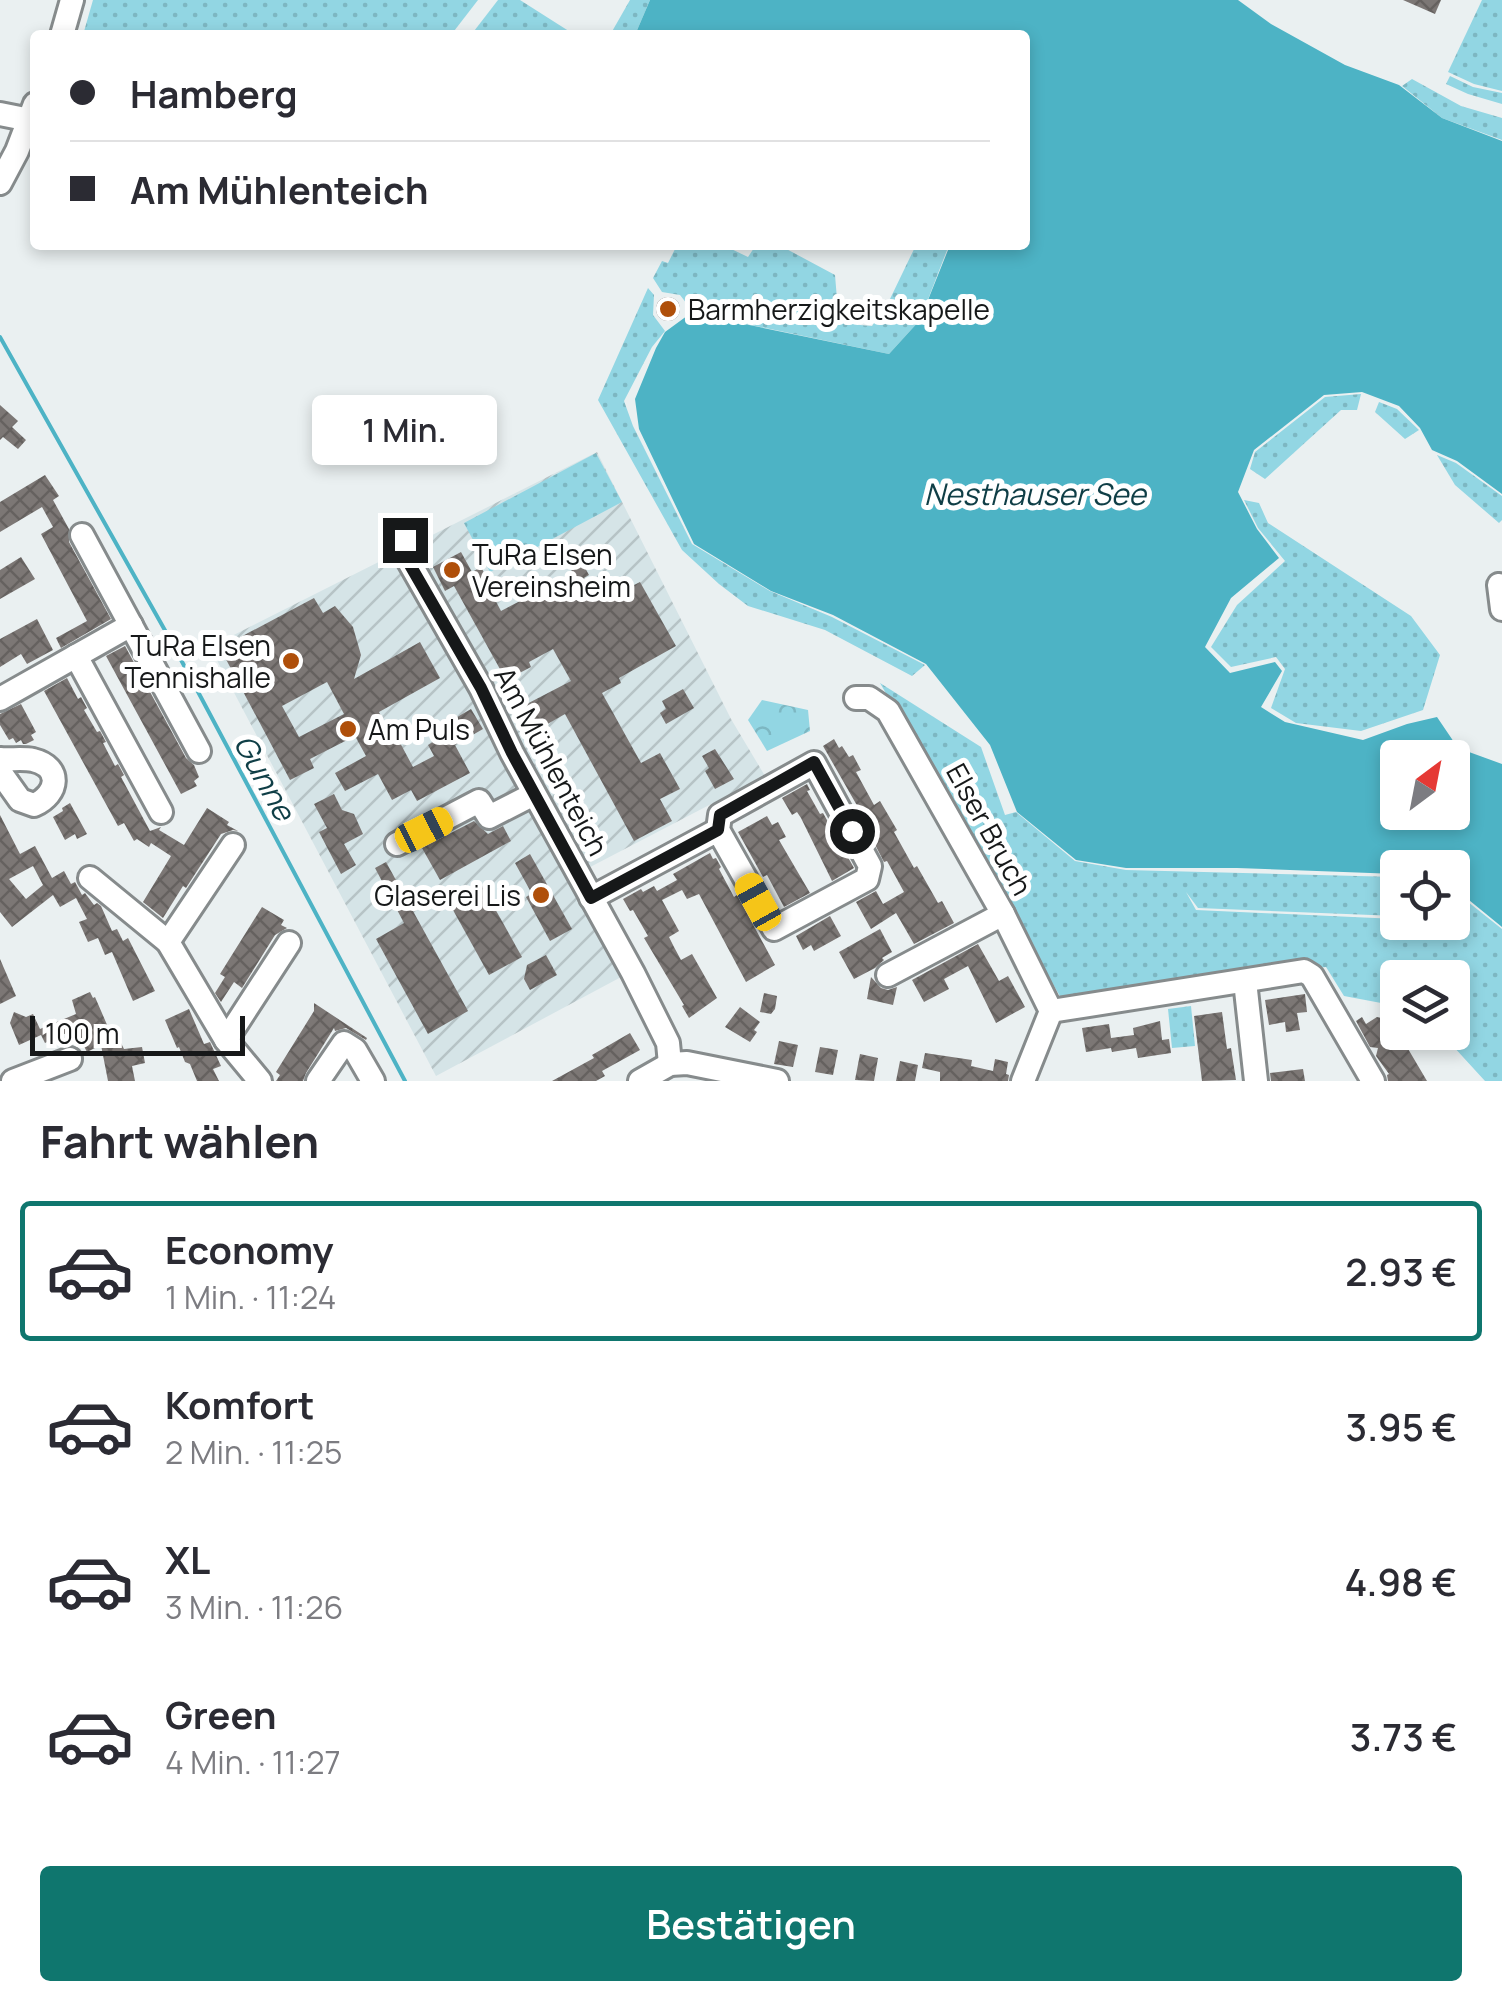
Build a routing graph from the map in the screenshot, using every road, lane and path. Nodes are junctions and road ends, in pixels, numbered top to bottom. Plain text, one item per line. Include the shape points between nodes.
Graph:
1 (72, 0) edge
2 (63, 30) edge
3 (0, 114) edge
4 (30, 115) edge
5 (30, 122) edge
6 (0, 183) edge
7 (82, 536) dead end
8 (405, 540) dead end
9 (131, 625) junction
10 (76, 656) junction
11 (856, 698) dead end
12 (0, 699) edge
13 (198, 751) dead end
14 (0, 760) edge
15 (4, 785) edge
16 (534, 794) junction
17 (161, 812) dead end
18 (718, 830) junction
19 (397, 844) dead end
20 (233, 845) dead end
21 (90, 878) dead end
22 (591, 898) junction
23 (1003, 914) junction
24 (168, 942) junction
25 (290, 944) dead end
26 (888, 976) dead end
27 (1245, 981) junction
28 (1051, 1011) junction
29 (226, 1040) junction
30 (70, 1060) dead end
31 (670, 1064) junction
32 (0, 1070) edge
33 (4, 1081) edge
34 (13, 1081) edge
35 (260, 1081) edge
36 (318, 1081) edge
37 (373, 1081) edge
38 (640, 1081) edge
39 (777, 1081) edge
40 (1023, 1081) edge
41 (1256, 1081) edge
42 (1373, 1081) edge

1 - 2 street
3 - 4 street
5 - 6 street
7 - 9 street
8 - 16 street, Am Mühlenteich via 406,558
9 - 10 street
9 - 13 street
10 - 12 street
10 - 17 street
11 - 23 street, Elser Bruch via 888,710
14 - 15 street via 34,760 55,780 52,792 34,805
16 - 19 street via 489,817 480,801
16 - 22 street, Am Mühlenteich
18 - 18 street via 774,929 867,879 870,866 814,762 720,815
18 - 22 street
20 - 24 street
21 - 24 street
22 - 31 street, Am Mühlenteich via 668,1043
23 - 26 street
23 - 28 street, Elser Bruch
24 - 29 street
25 - 29 street
27 - 28 street
27 - 41 street
27 - 42 street via 1304,971 1312,976
28 - 40 street
29 - 35 street
30 - 34 street
31 - 38 street
31 - 39 street
32 - 33 street
36 - 37 street via 344,1043 356,1050

